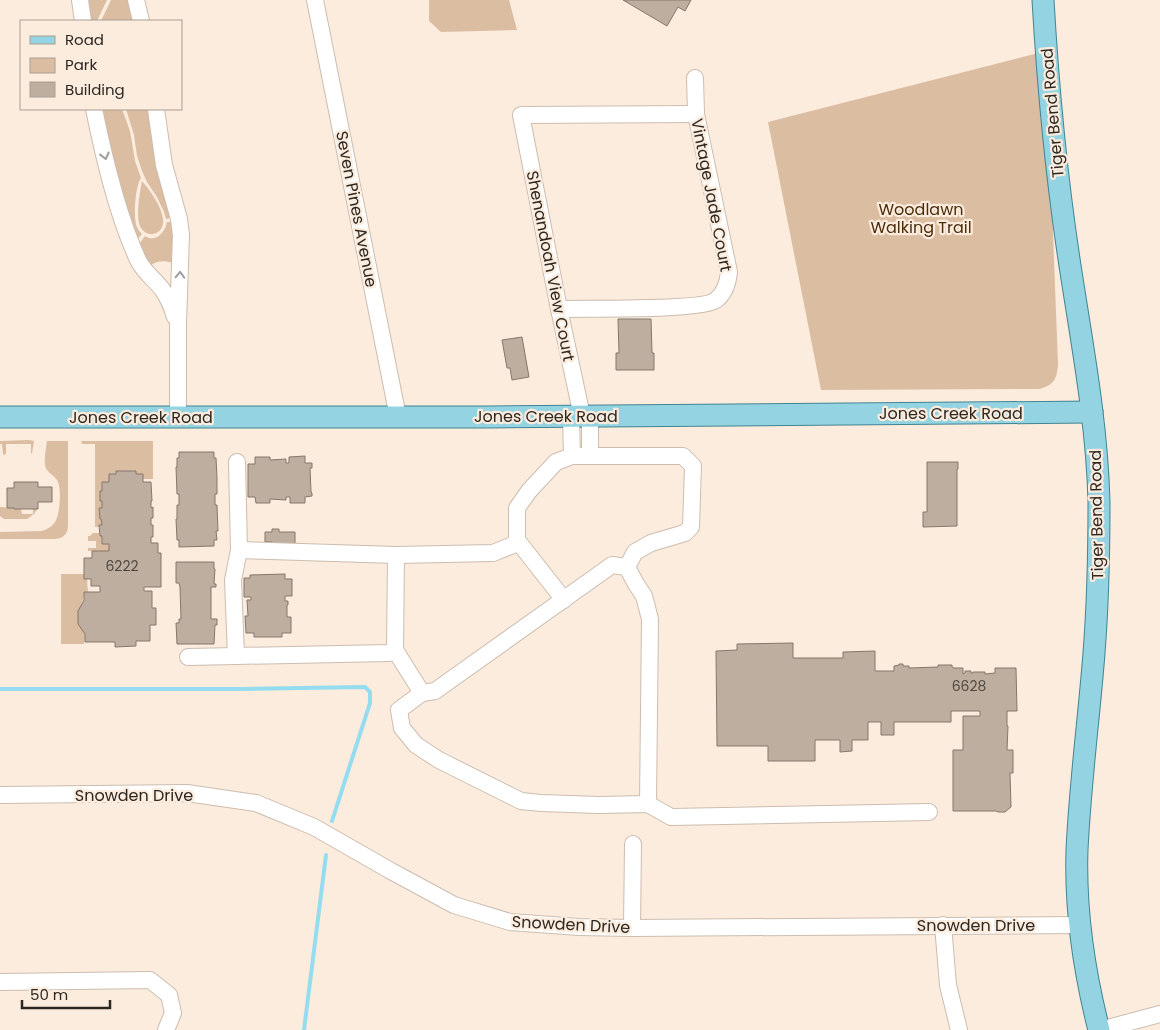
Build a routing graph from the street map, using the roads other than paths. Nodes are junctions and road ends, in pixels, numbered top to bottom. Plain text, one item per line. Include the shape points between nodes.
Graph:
1 (80, 0) edge
2 (136, 0) edge
3 (315, 0) edge
4 (1043, 0) edge
5 (82, 20) edge
6 (141, 20) edge
7 (694, 78) dead end
8 (94, 110) edge
9 (156, 110) edge
10 (696, 114) junction
11 (559, 309) junction
12 (178, 324) junction
13 (1092, 412) junction
14 (581, 416) junction
15 (0, 417) edge
16 (178, 417) junction
17 (398, 417) junction
18 (572, 456) junction
19 (590, 456) junction
20 (237, 462) dead end
21 (518, 540) junction
22 (240, 550) junction
23 (396, 555) junction
24 (627, 567) junction
25 (564, 600) junction
26 (395, 650) junction
27 (236, 656) junction
28 (188, 657) dead end
29 (422, 693) junction
30 (0, 795) edge
31 (648, 804) junction
32 (929, 812) dead end
33 (633, 844) dead end
34 (943, 925) junction
35 (1080, 925) junction
36 (632, 928) junction
37 (0, 982) edge
38 (1160, 1014) edge
39 (166, 1030) edge
40 (959, 1030) edge
41 (1099, 1030) edge

1 - 5 street
2 - 6 street
3 - 17 street, Seven Pines Avenue
4 - 13 main road, Tiger Bend Road via 1055,152
7 - 10 street, Vintage Jade Court
8 -> 12 street via 109,174 132,245 139,262 170,302
12 -> 9 street via 181,235 164,165
10 - 11 street, Vintage Jade Court via 729,272 723,292 716,301 706,304
10 - 11 street, Shenandoah View Court via 521,115
11 - 14 street, Shenandoah View Court
12 - 16 street
13 - 14 main road, Jones Creek Road
13 - 35 main road, Tiger Bend Road via 1099,498 1099,571 1077,851
14 - 17 main road, Jones Creek Road
14 - 18 street
14 - 19 street
15 - 16 main road, Jones Creek Road
16 - 17 main road, Jones Creek Road
18 - 19 street
18 - 21 street via 556,462 517,508
19 - 24 street via 683,456 693,466 691,527 685,533 651,543 635,552
20 - 22 street
21 - 23 street via 492,553
21 - 25 street
22 - 23 street
22 - 27 street via 233,580
23 - 26 street
24 - 25 street via 612,565
24 - 31 street via 644,596 650,619
25 - 29 street via 435,691
26 - 27 street via 389,653
26 - 29 street
27 - 28 street
29 - 31 street via 399,710 402,728 416,745 520,801
30 - 36 street, Snowden Drive via 187,792 256,803 314,827 454,905 510,922
31 - 32 street via 671,817
33 - 36 street
34 - 35 street, Snowden Drive
34 - 36 street, Snowden Drive
34 - 40 street via 948,985
35 - 41 main road, Tiger Bend Road
37 - 39 street via 150,980 169,995 172,1013
38 - 41 street

